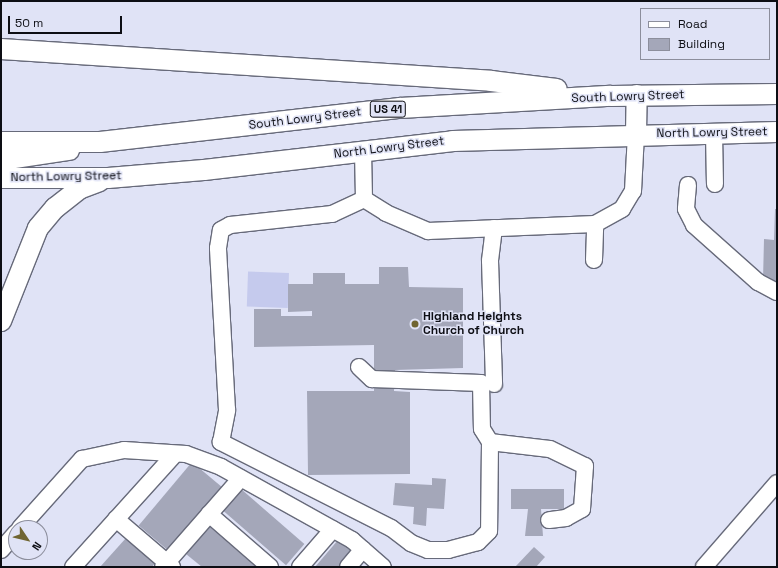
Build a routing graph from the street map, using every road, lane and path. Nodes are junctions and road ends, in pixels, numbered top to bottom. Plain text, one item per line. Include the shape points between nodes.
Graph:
1 (1, 49) edge
2 (777, 94) edge
3 (637, 95) junction
4 (611, 96) junction
5 (777, 132) edge
6 (714, 133) junction
7 (636, 134) junction
8 (1, 142) edge
9 (100, 142) junction
10 (363, 151) junction
11 (1, 160) edge
12 (1, 178) edge
13 (108, 178) junction
14 (715, 184) dead end
15 (688, 186) dead end
16 (364, 199) junction
17 (595, 224) junction
18 (494, 228) junction
19 (594, 260) dead end
20 (777, 292) edge
21 (1, 321) edge
22 (359, 367) dead end
23 (494, 384) dead end
24 (490, 442) junction
25 (175, 454) junction
26 (241, 478) junction
27 (777, 483) edge
28 (209, 514) junction
29 (116, 519) junction
30 (27, 520) edge
31 (549, 520) dead end
32 (333, 529) junction
33 (8, 542) edge
34 (1, 550) edge
35 (363, 550) junction
36 (167, 565) edge
37 (73, 567) edge
38 (270, 567) edge
39 (300, 567) edge
40 (348, 567) edge
41 (383, 567) edge
42 (704, 567) edge

1 - 4 main road via 491,82
2 - 3 main road, South Lowry Street / US 41
3 - 4 main road, South Lowry Street / US 41
3 - 7 main road
4 - 9 main road, South Lowry Street / US 41 via 400,108
5 - 6 main road, North Lowry Street
6 - 7 main road, North Lowry Street
6 - 14 lane
7 - 10 main road, North Lowry Street via 453,141
7 - 17 lane via 633,191 622,209
8 - 9 main road, South Lowry Street / US 41
9 - 11 main road via 56,154
10 - 13 main road, North Lowry Street
10 - 16 lane
12 - 13 main road, North Lowry Street
13 - 21 main road via 79,189 55,208 38,228
15 - 20 lane via 686,209 694,225 758,282
16 - 18 lane via 386,213 428,231
16 - 24 lane via 332,214 230,225 221,230 218,248 227,410 221,442 428,550 448,550 478,542 489,531
17 - 18 lane
17 - 19 lane
18 - 23 lane via 490,261
22 - 24 lane via 372,379 481,382 482,429
24 - 31 lane via 550,449 585,466 582,508 566,518
25 - 26 lane via 221,467
25 - 29 lane
25 - 30 lane via 124,450 82,459
26 - 28 lane
26 - 32 lane
27 - 42 lane
28 - 36 lane
28 - 38 lane
29 - 36 lane
29 - 37 lane
32 - 35 lane
32 - 39 lane
33 - 34 lane
35 - 40 lane
35 - 41 lane

